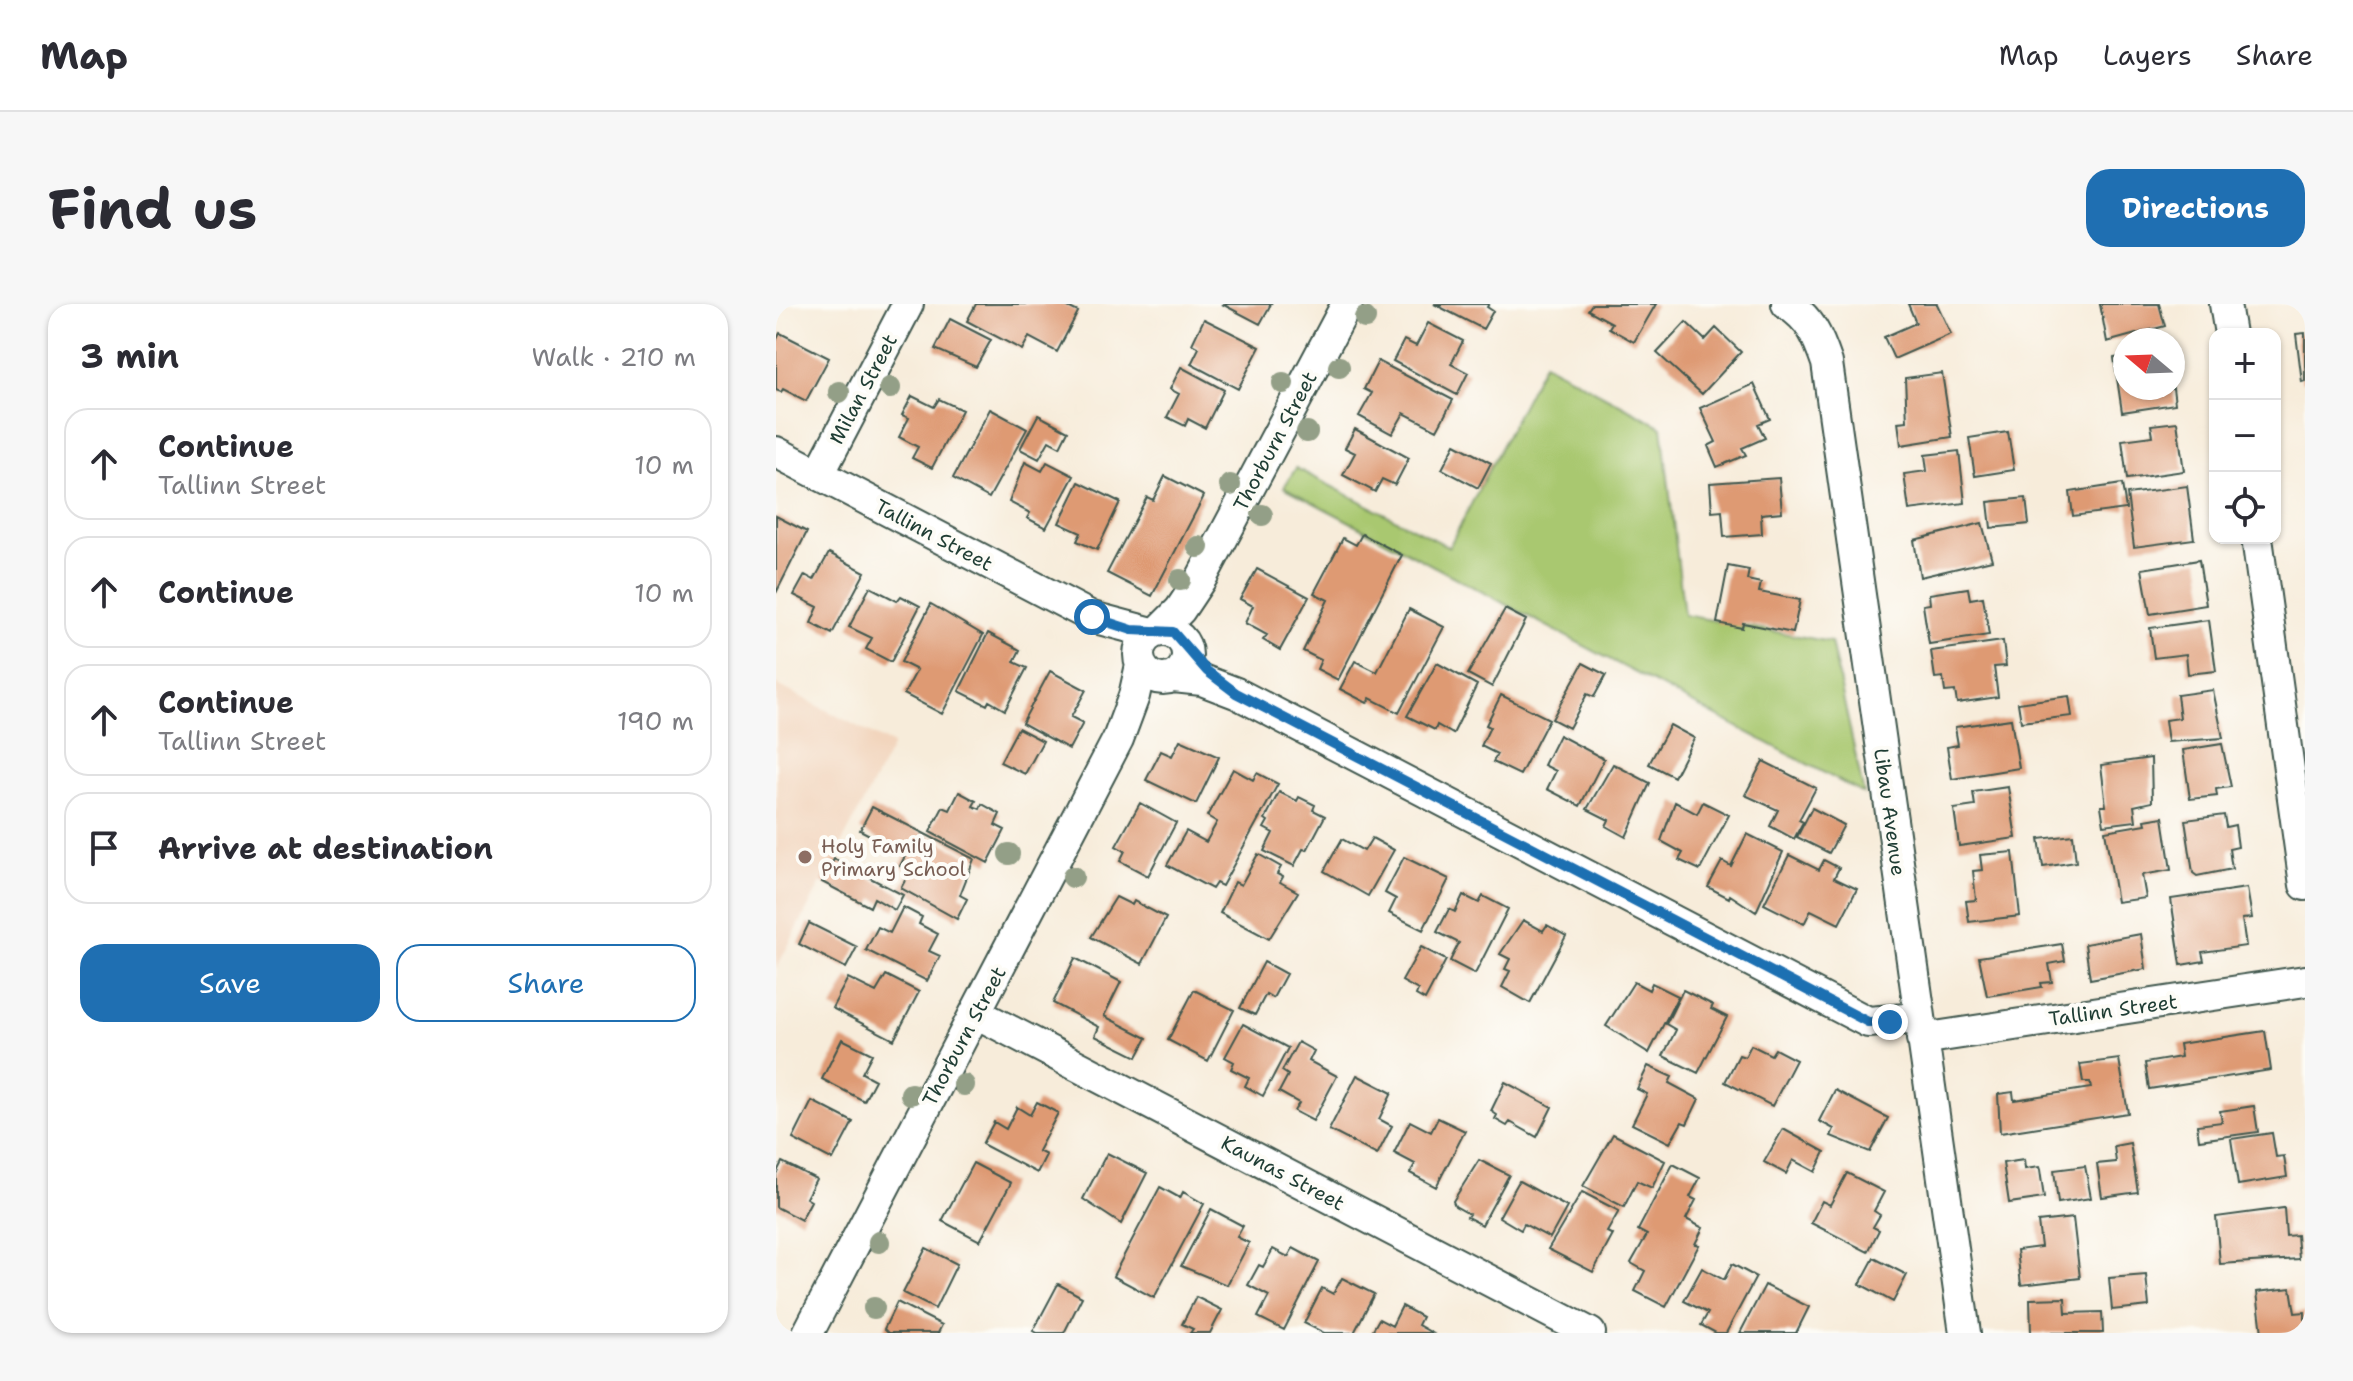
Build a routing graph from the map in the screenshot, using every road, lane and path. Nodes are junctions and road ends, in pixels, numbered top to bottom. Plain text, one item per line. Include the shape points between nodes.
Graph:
1 (908, 304) edge
2 (1347, 304) edge
3 (1787, 304) edge
4 (2225, 304) edge
5 (2229, 328) edge
6 (776, 452) edge
7 (819, 474) junction
8 (2258, 544) edge
9 (1163, 654) junction
10 (2305, 885) edge
11 (2305, 981) edge
12 (976, 1013) junction
13 (1920, 1028) junction
14 (808, 1333) edge
15 (1590, 1333) edge
16 (1965, 1333) edge

1 - 7 street, Milan Street
2 - 9 street, Thorburn Street
3 - 13 street, Libau Avenue via 1803,314 1816,333 1827,363
4 - 5 street
6 - 7 street, Tallinn Street
7 - 9 street, Tallinn Street
8 - 10 street
9 - 12 street, Thorburn Street via 1134,696 1118,739
9 - 13 street, Tallinn Street via 1207,671 1236,693 1868,1022
11 - 13 street, Tallinn Street
12 - 14 street, Thorburn Street
12 - 15 street, Kaunas Street
13 - 16 street, Libau Avenue

